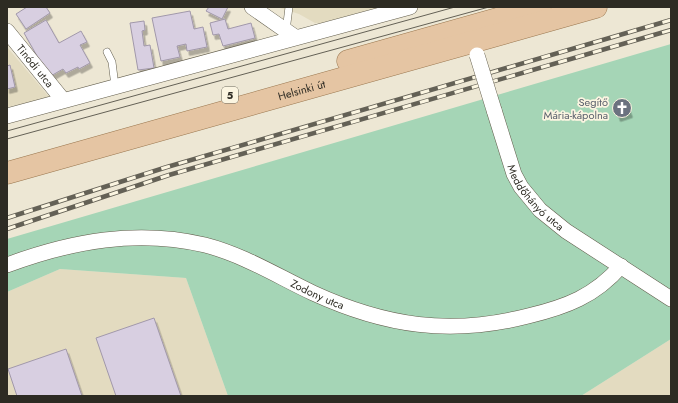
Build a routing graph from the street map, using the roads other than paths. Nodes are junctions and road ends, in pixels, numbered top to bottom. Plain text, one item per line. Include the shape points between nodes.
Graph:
1 (252, 7) edge
2 (288, 7) edge
3 (410, 7) edge
4 (540, 7) edge
5 (596, 7) edge
6 (482, 23) junction
7 (7, 31) edge
8 (453, 31) junction
9 (291, 34) junction
10 (475, 49) junction
11 (107, 52) dead end
12 (115, 86) junction
13 (64, 100) junction
14 (7, 116) edge
15 (7, 160) edge
16 (7, 173) edge
17 (7, 265) edge
18 (621, 266) junction
19 (671, 299) edge

1 - 9 street
2 - 9 lane
3 - 9 street
4 - 6 main road, Helsinki út / 5
5 - 10 main road, Helsinki út / 5
6 - 8 main road, Helsinki út / 5
6 - 10 main road via 475,32
7 - 13 street, Tinódi utca
8 - 10 main road via 464,35
8 - 15 main road, Helsinki út / 5
9 - 12 street
10 - 16 main road, Helsinki út / 5
10 - 18 street, Meddőhányó utca, bridge via 514,174 531,200 561,228
11 - 12 lane via 112,62
12 - 13 street
13 - 14 street
17 - 18 street, Zodony utca via 88,241 134,238 177,240 206,245 234,254 313,293 366,314 433,327 503,321 556,308 595,291
18 - 19 street, Meddőhányó utca

